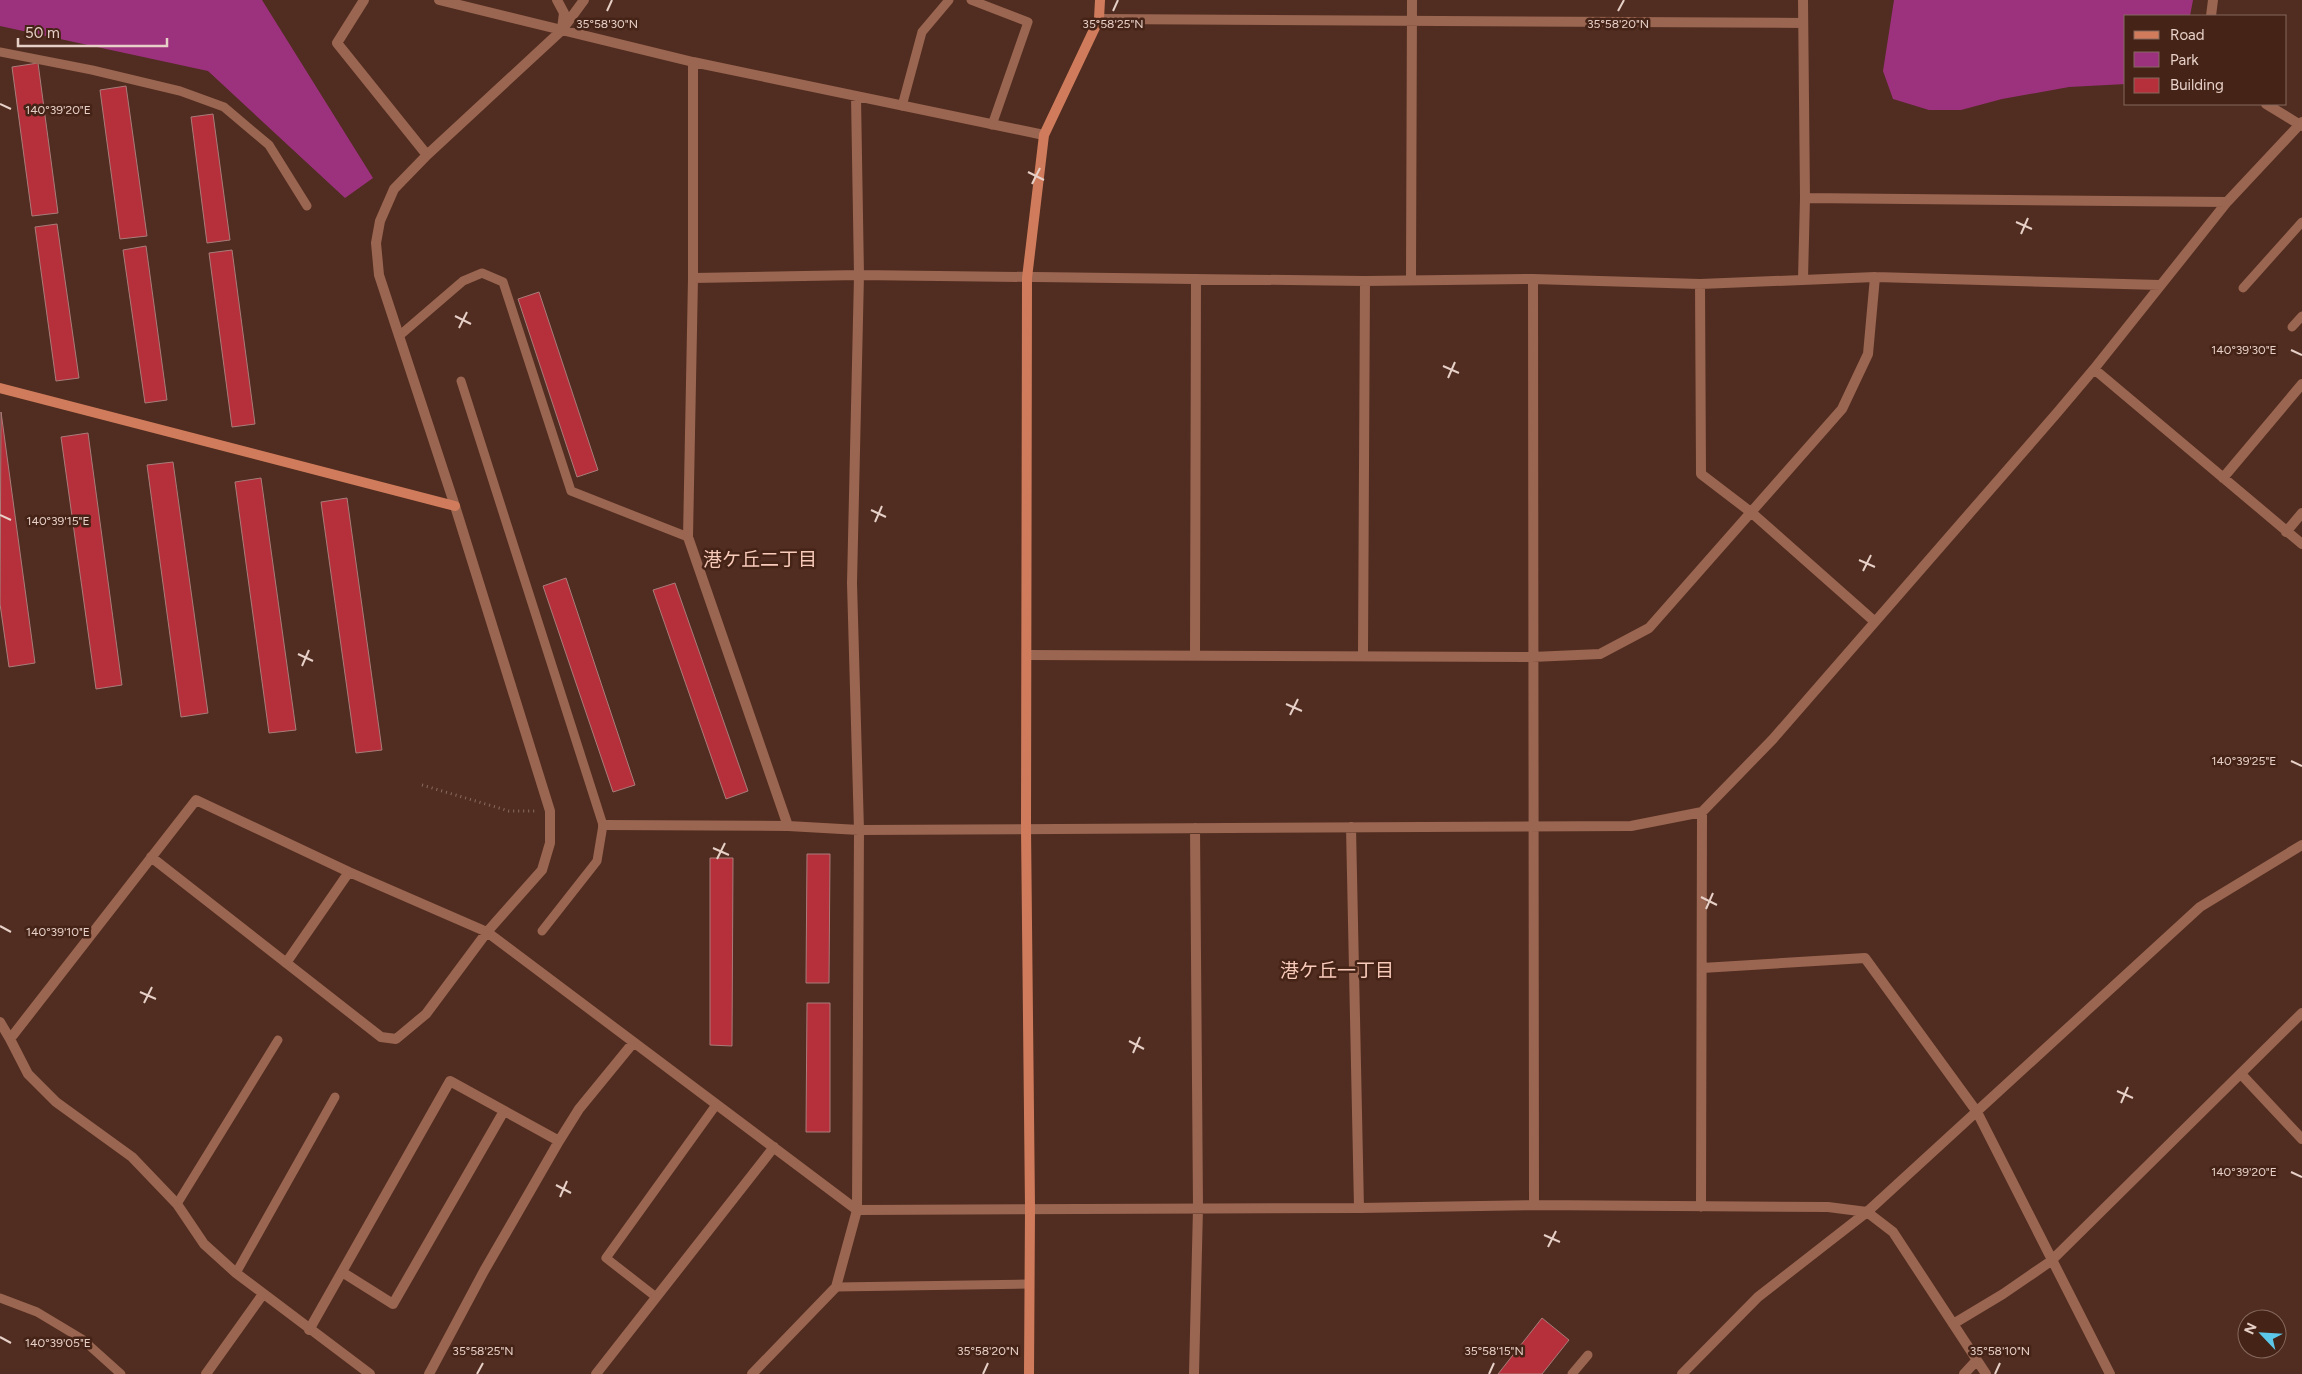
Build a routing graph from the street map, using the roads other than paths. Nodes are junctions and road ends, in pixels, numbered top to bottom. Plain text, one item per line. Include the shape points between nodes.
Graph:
1 (364, 0) edge
2 (439, 0) edge
3 (557, 0) edge
4 (584, 0) edge
5 (949, 0) edge
6 (971, 0) edge
7 (1100, 0) edge
8 (1412, 0) edge
9 (1803, 0) edge
10 (2212, 0) edge
11 (2211, 15) edge
12 (1099, 19) junction
13 (1412, 22) junction
14 (1803, 23) junction
15 (562, 30) junction
16 (0, 52) edge
17 (693, 62) junction
18 (856, 96) junction
19 (2268, 105) edge
20 (902, 106) junction
21 (992, 124) junction
22 (2302, 124) edge
23 (1044, 135) junction
24 (427, 156) junction
25 (1805, 198) junction
26 (2227, 202) junction
27 (307, 206) dead end
28 (2302, 222) edge
29 (859, 275) junction
30 (1875, 277) junction
31 (693, 278) junction
32 (1027, 278) junction
33 (1411, 278) junction
34 (1196, 279) junction
35 (1533, 279) junction
36 (1803, 279) junction
37 (1365, 280) junction
38 (1700, 284) junction
39 (2160, 285) junction
40 (2243, 288) dead end
41 (2302, 316) edge
42 (2292, 327) dead end
43 (399, 336) junction
44 (2094, 369) junction
45 (461, 381) dead end
46 (2302, 384) edge
47 (0, 388) edge
48 (2223, 478) junction
49 (455, 506) junction
50 (1752, 513) junction
51 (2302, 513) edge
52 (2286, 532) junction
53 (688, 537) junction
54 (2302, 544) edge
55 (1874, 621) junction
56 (1026, 655) junction
57 (1195, 655) junction
58 (1363, 655) junction
59 (1532, 657) junction
60 (1702, 812) junction
61 (603, 825) junction
62 (788, 826) junction
63 (1533, 826) junction
64 (1351, 827) junction
65 (1026, 828) junction
66 (1195, 828) junction
67 (858, 830) junction
68 (2302, 845) edge
69 (151, 857) junction
70 (349, 872) junction
71 (487, 932) junction
72 (542, 932) dead end
73 (286, 963) junction
74 (1702, 968) junction
75 (2302, 1013) edge
76 (0, 1022) edge
77 (10, 1038) junction
78 (278, 1040) dead end
79 (633, 1043) junction
80 (2241, 1074) junction
81 (335, 1098) dead end
82 (716, 1105) junction
83 (504, 1111) junction
84 (1977, 1112) junction
85 (2302, 1139) edge
86 (559, 1141) junction
87 (774, 1147) junction
88 (177, 1204) junction
89 (1534, 1205) junction
90 (1701, 1207) junction
91 (1030, 1208) junction
92 (1198, 1208) junction
93 (1360, 1208) junction
94 (857, 1210) junction
95 (1867, 1212) junction
96 (2051, 1261) junction
97 (342, 1272) junction
98 (236, 1273) junction
99 (1028, 1284) junction
100 (836, 1287) junction
101 (263, 1294) junction
102 (656, 1297) junction
103 (0, 1298) edge
104 (1954, 1324) junction
105 (309, 1330) junction
106 (1588, 1354) dead end
107 (1976, 1360) junction
108 (1688, 1372) edge
109 (121, 1374) edge
110 (206, 1374) edge
111 (370, 1374) edge
112 (429, 1374) edge
113 (596, 1374) edge
114 (752, 1374) edge
115 (1029, 1374) edge
116 (1194, 1374) edge
117 (1572, 1374) edge
118 (1964, 1374) edge
119 (1986, 1374) edge
120 (2110, 1374) edge

1 - 24 street via 337,43
2 - 15 street
3 - 15 street via 564,13
4 - 15 street
5 - 20 lane via 922,32
6 - 21 lane via 1028,22
7 - 12 street
8 - 13 street
9 - 14 street
10 - 11 street
12 - 13 street
12 - 23 street
13 - 14 street
13 - 33 street
14 - 25 street
15 - 17 street
15 - 24 street
16 - 27 lane via 180,91 224,107 269,145
17 - 18 street
17 - 31 street
18 - 20 street
18 - 29 street
19 - 22 street
20 - 21 street
21 - 23 street
22 - 26 street
23 - 32 street
24 - 43 street via 394,189 380,221 376,243 379,275
25 - 26 street
25 - 36 street
26 - 39 street
28 - 40 lane
29 - 31 street
29 - 32 street
29 - 67 street via 852,583
30 - 36 street
30 - 39 street
30 - 50 street via 1868,354 1842,409
31 - 53 street
32 - 34 street
32 - 56 street
33 - 35 street
33 - 37 street
34 - 37 street
34 - 57 street
35 - 38 street
35 - 59 street
36 - 38 street
37 - 58 street
38 - 50 street via 1701,474
39 - 44 street
41 - 42 lane
43 - 49 street
43 - 53 lane via 463,281 482,273 503,282 572,491
44 - 48 street
44 - 55 street
45 - 61 lane
46 - 48 street
47 - 49 street
48 - 52 street
49 - 71 street via 550,811 550,843 542,870
50 - 55 street
50 - 59 street via 1649,628 1600,654
51 - 52 street
52 - 54 street
53 - 62 street
55 - 60 street via 1773,739
56 - 57 street
56 - 65 street
57 - 58 street
58 - 59 street
59 - 63 street
60 - 63 street via 1631,826
60 - 74 street
61 - 62 street
61 - 72 lane via 597,861
62 - 67 street
63 - 64 street
63 - 89 street
64 - 66 street
64 - 93 street
65 - 66 street
65 - 67 street
65 - 91 street
66 - 92 street
67 - 94 street
68 - 84 street via 2200,907
69 - 70 street via 196,800
69 - 73 street
69 - 77 street
70 - 71 street
70 - 73 street
71 - 73 street via 426,1014 396,1038 381,1037
71 - 79 street
74 - 84 street via 1865,958
74 - 90 street
75 - 80 street
76 - 77 street
77 - 88 street via 28,1074 56,1102 132,1157
78 - 88 lane
79 - 82 street
79 - 86 street via 579,1109
80 - 85 street
80 - 96 street
81 - 98 lane
82 - 87 street
82 - 102 lane via 606,1258
83 - 86 street
83 - 97 street via 450,1081
83 - 97 street via 393,1304
84 - 95 street
84 - 96 street
86 - 112 street
87 - 94 street
87 - 102 street
88 - 98 street via 204,1244
89 - 90 street
89 - 93 street
90 - 95 street via 1828,1207
91 - 92 street
91 - 94 street
91 - 99 street
92 - 93 street
92 - 116 street
94 - 100 street
95 - 104 street via 1893,1232
95 - 108 street via 1758,1297
96 - 104 street
96 - 120 street
97 - 105 street
98 - 101 street
99 - 100 lane
99 - 115 street
100 - 114 street
101 - 105 street
101 - 110 street
102 - 113 street
103 - 109 lane via 37,1312 82,1339
104 - 107 street
105 - 111 street
106 - 117 lane
107 - 118 street
107 - 119 street

